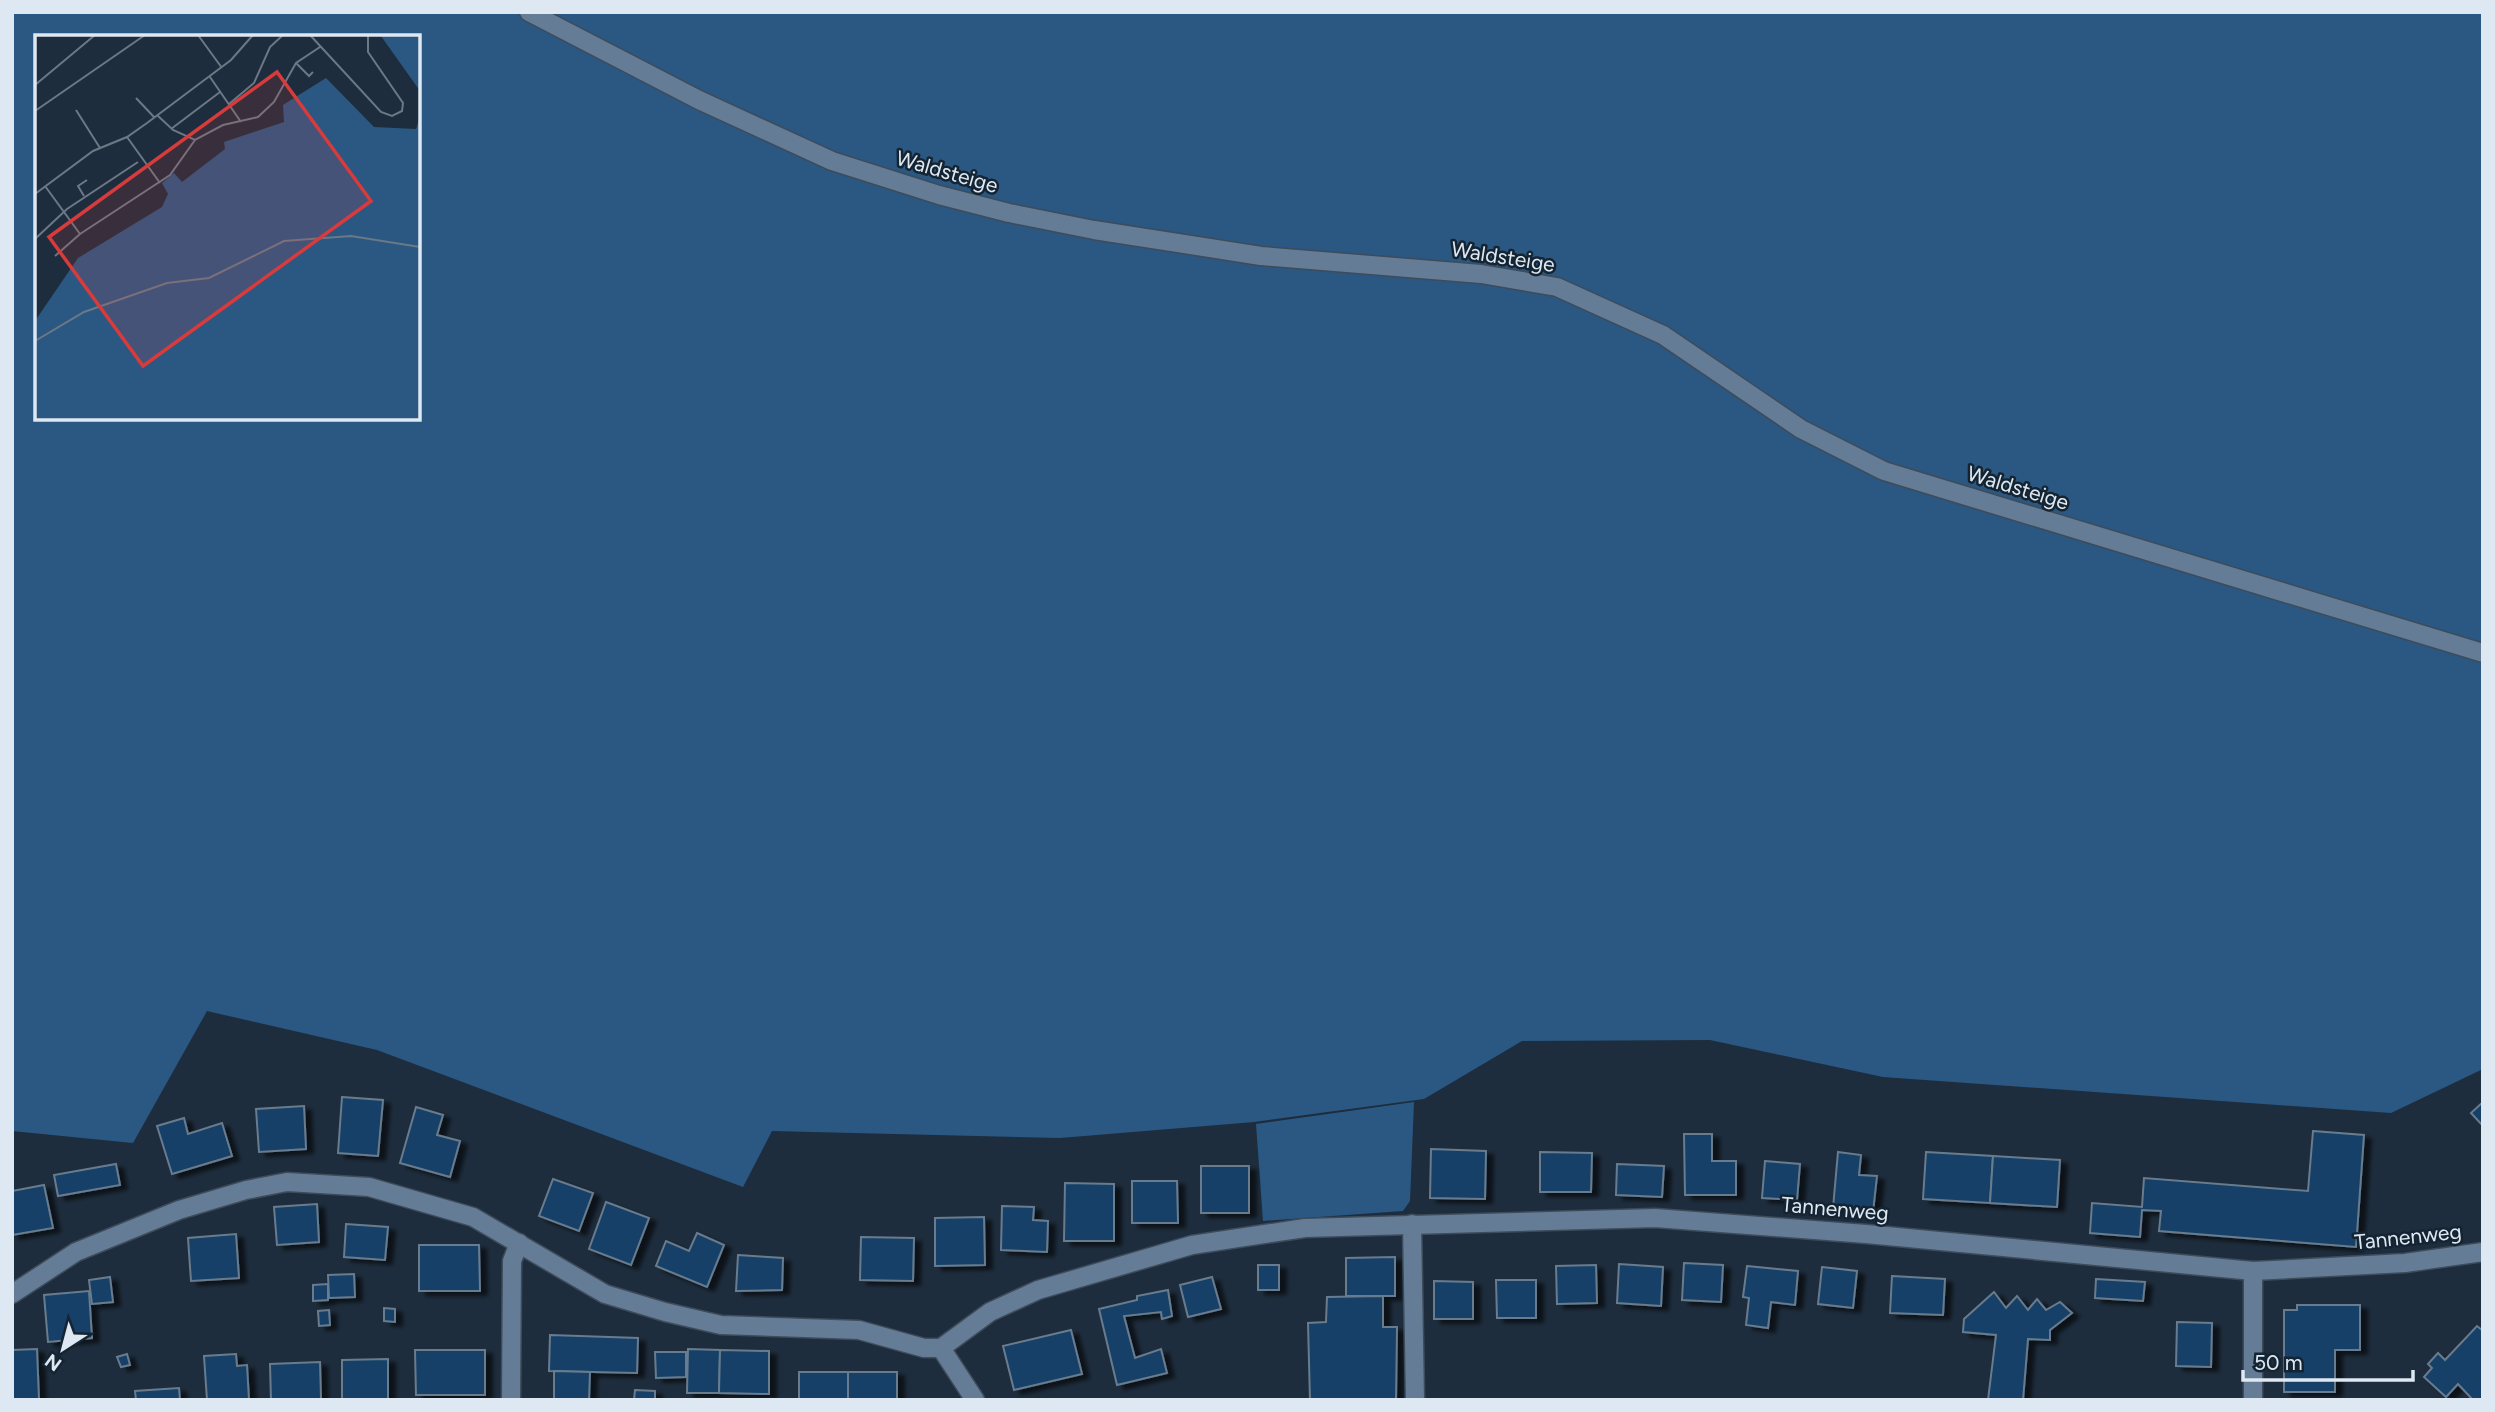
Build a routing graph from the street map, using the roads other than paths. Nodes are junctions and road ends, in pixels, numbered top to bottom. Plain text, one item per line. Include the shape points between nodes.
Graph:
1 (529, 12) edge
2 (2483, 653) edge
3 (1412, 1224) junction
4 (519, 1243) junction
5 (2483, 1252) edge
6 (2253, 1271) junction
7 (12, 1294) edge
8 (942, 1348) junction
9 (511, 1400) edge
10 (975, 1400) edge
11 (1415, 1400) edge
12 (2253, 1400) edge

1 - 2 street, Waldsteige via 699,100 832,161 1009,214 1261,256 1481,274 1557,287 1663,335 1801,429 1884,471
3 - 6 street, Tannenweg via 1655,1218
3 - 8 street, Tannenweg via 1305,1228 1192,1245 1038,1290 990,1312
3 - 11 street
4 - 7 street via 472,1217 369,1187 287,1182 179,1210 68,1257
4 - 8 street via 606,1294 665,1312 721,1325 859,1330 924,1348
4 - 9 street via 512,1261
5 - 6 street, Tannenweg via 2405,1263
6 - 12 street
8 - 10 street

